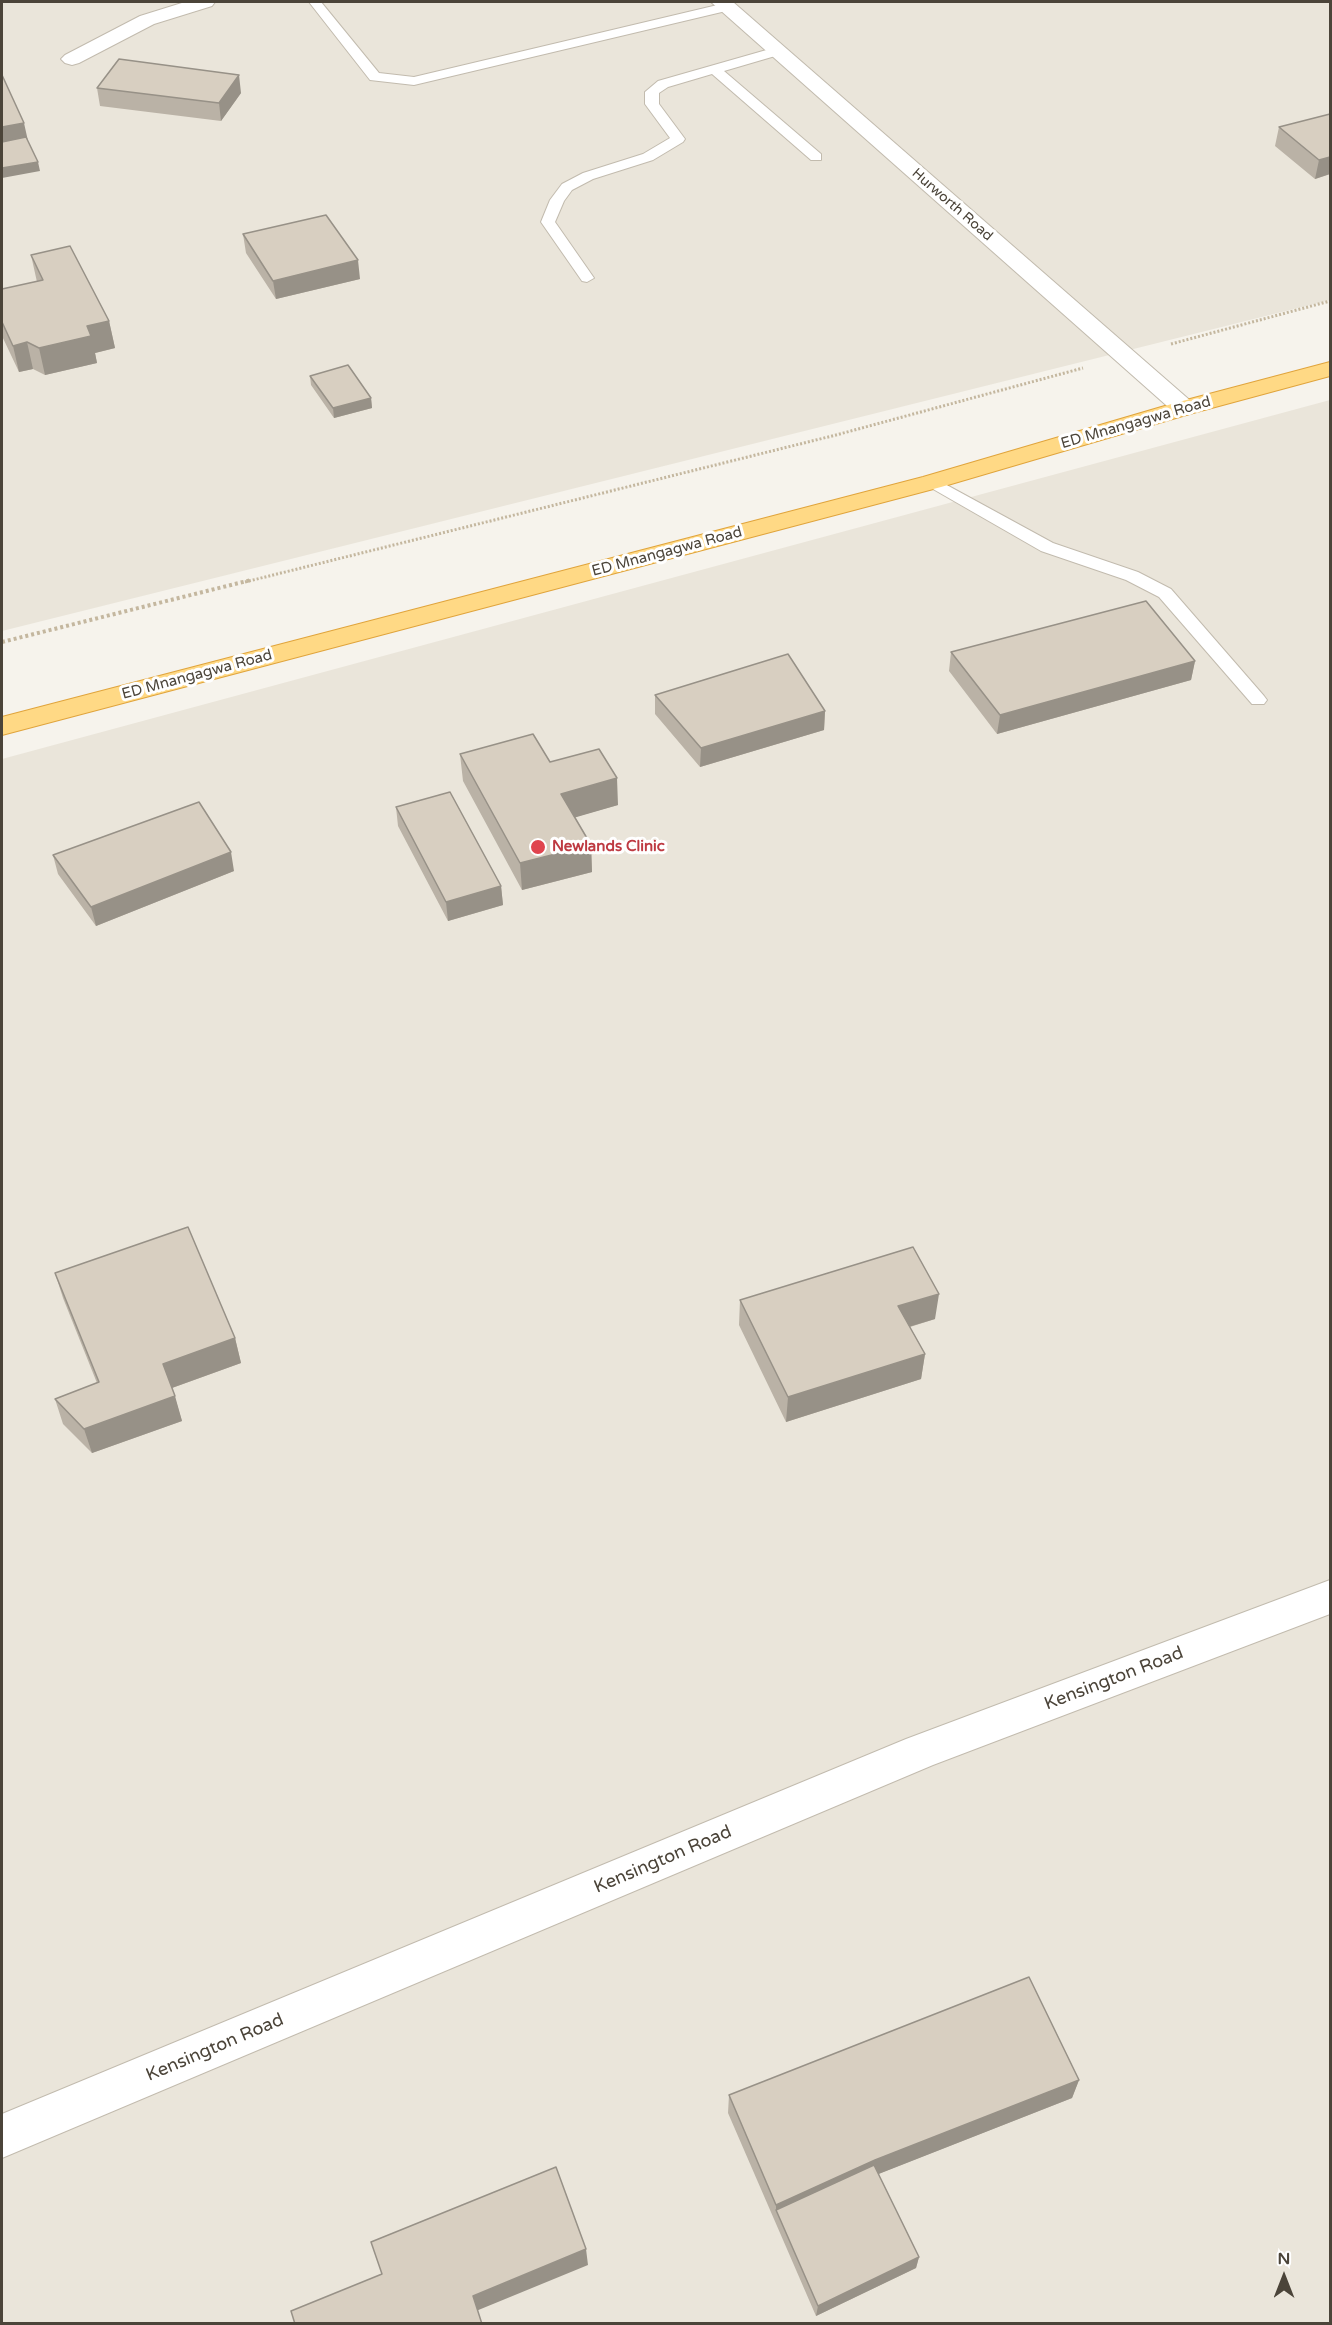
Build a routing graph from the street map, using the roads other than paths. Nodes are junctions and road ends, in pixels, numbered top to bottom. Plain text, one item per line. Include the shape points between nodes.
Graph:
1 (205, 2) edge
2 (315, 2) edge
3 (723, 4) edge
4 (777, 51) junction
5 (72, 59) dead end
6 (714, 69) junction
7 (816, 157) dead end
8 (587, 278) dead end
9 (1330, 369) edge
10 (1184, 408) junction
11 (932, 482) junction
12 (1258, 700) dead end
13 (2, 726) edge
14 (1330, 1597) edge
15 (2, 2136) edge

1 - 5 street via 147,20
2 - 3 lane via 375,77 414,81
3 - 4 street, Hurworth Road
4 - 6 lane
4 - 10 street, Hurworth Road
6 - 7 lane
6 - 8 lane via 663,84 652,92 652,104 678,139 648,157 588,176 567,187 557,200 548,222
9 - 10 highway, ED Mnangagwa Road
10 - 11 highway, ED Mnangagwa Road
11 - 12 lane via 1047,547 1132,576 1165,593
11 - 13 highway, ED Mnangagwa Road
14 - 15 street, Kensington Road via 920,1752

